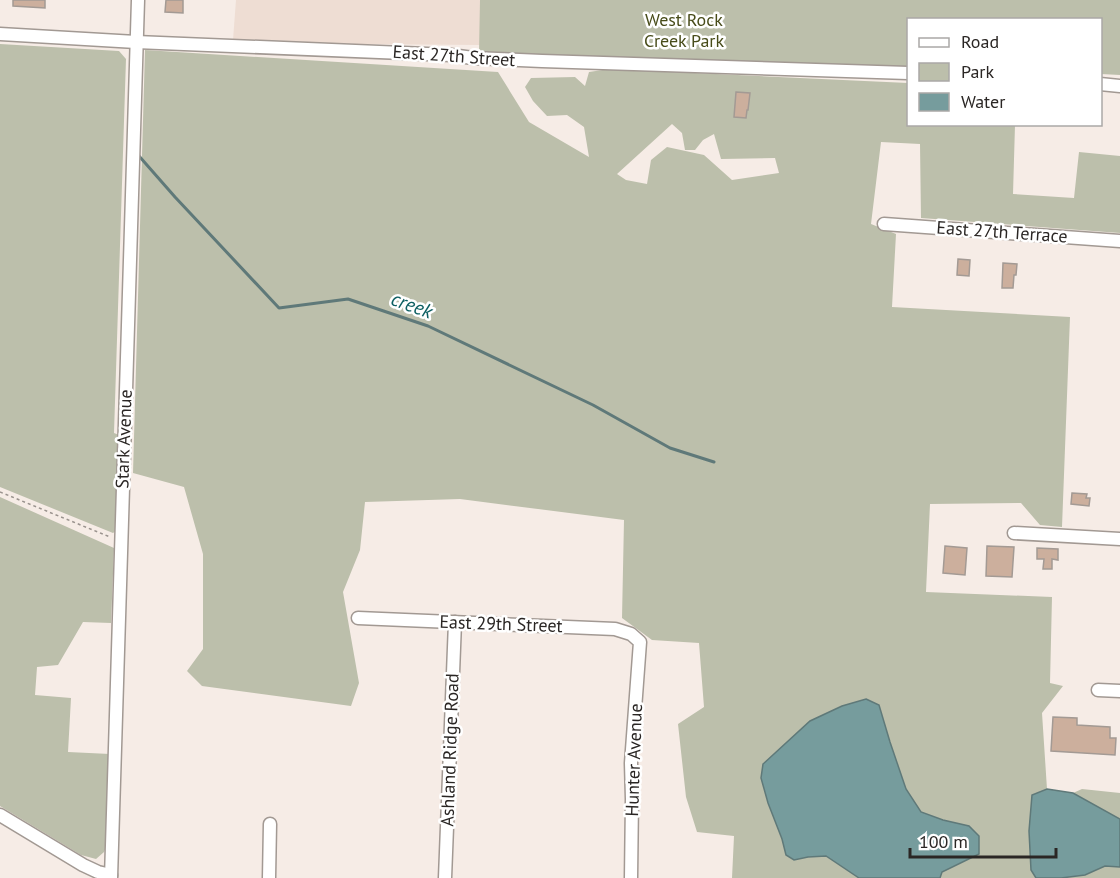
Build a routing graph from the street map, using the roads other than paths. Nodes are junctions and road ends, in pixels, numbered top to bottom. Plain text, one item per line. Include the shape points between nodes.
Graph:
1 (138, 0) edge
2 (0, 34) edge
3 (136, 42) junction
4 (907, 73) edge
5 (1102, 84) edge
6 (1120, 86) edge
7 (884, 224) dead end
8 (1120, 241) edge
9 (1014, 533) dead end
10 (1120, 539) edge
11 (358, 618) dead end
12 (455, 622) junction
13 (640, 642) joint
14 (1098, 690) dead end
15 (1120, 691) edge
16 (0, 815) edge
17 (270, 824) dead end
18 (111, 876) edge
19 (268, 878) edge
20 (446, 878) edge
21 (631, 878) edge

1 - 3 street, Stark Avenue
2 - 3 street, East 27th Street
3 - 4 street, East 27th Street
3 - 18 street, Stark Avenue
5 - 6 street
7 - 8 street, East 27th Terrace
9 - 10 street
11 - 12 street, East 29th Street
12 - 13 street, East 29th Street via 615,629 631,633
12 - 20 street, Ashland Ridge Road
13 - 21 street, Hunter Avenue via 631,763
14 - 15 street
16 - 18 street via 83,865
17 - 19 street

